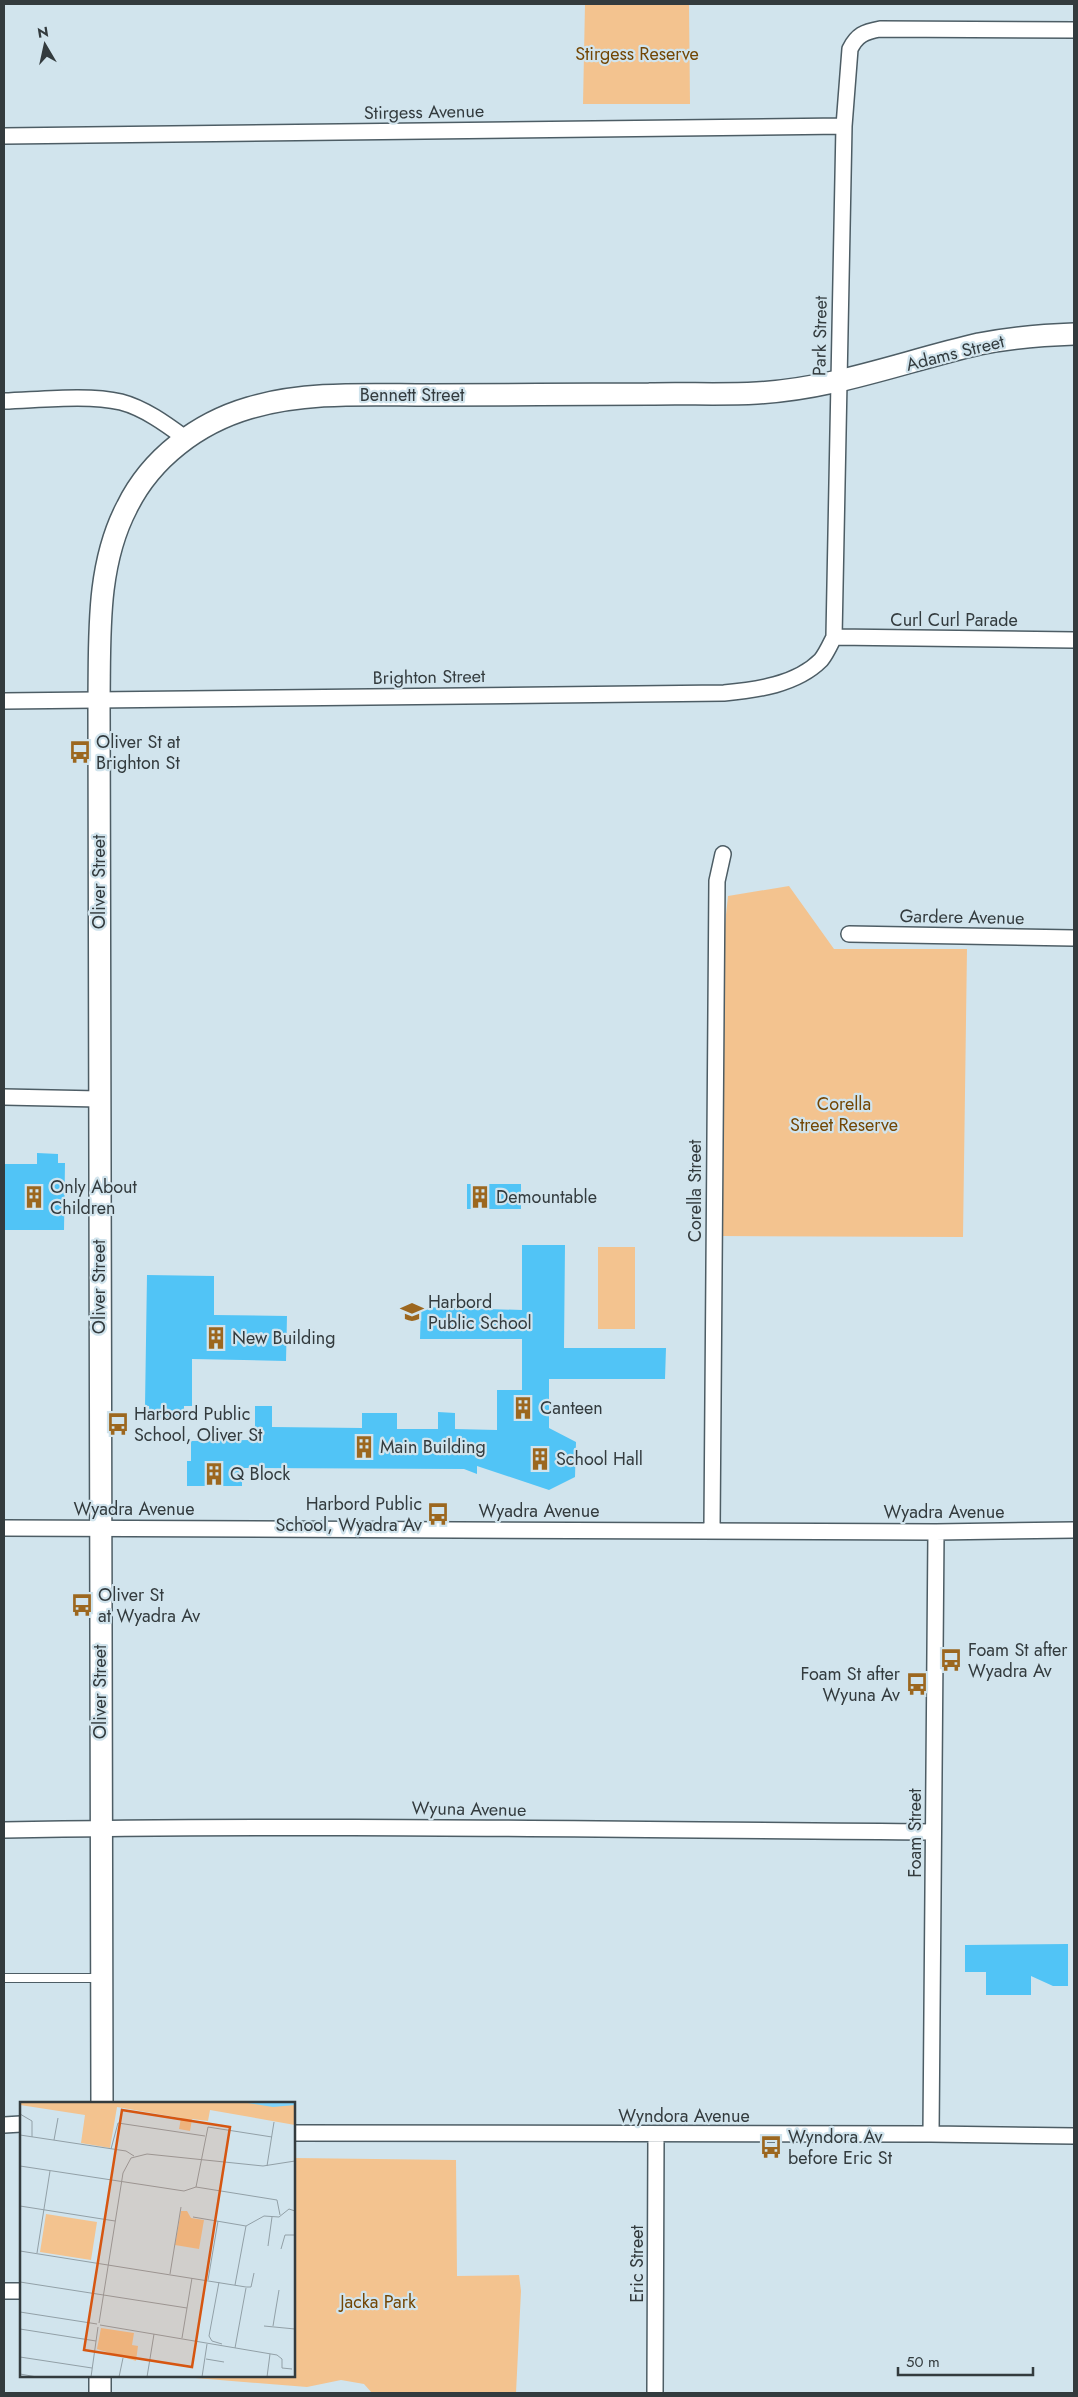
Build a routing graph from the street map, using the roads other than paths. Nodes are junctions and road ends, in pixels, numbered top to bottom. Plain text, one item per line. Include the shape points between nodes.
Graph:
1 (1074, 30) edge
2 (844, 126) junction
3 (4, 136) edge
4 (1074, 334) edge
5 (838, 382) junction
6 (4, 401) edge
7 (185, 438) junction
8 (834, 637) junction
9 (1074, 640) edge
10 (99, 700) junction
11 (4, 701) edge
12 (723, 854) dead end
13 (849, 934) dead end
14 (1074, 938) edge
15 (4, 1097) edge
16 (99, 1099) junction
17 (4, 1528) edge
18 (99, 1528) junction
19 (712, 1530) junction
20 (1074, 1530) edge
21 (936, 1532) junction
22 (100, 1829) junction
23 (4, 1830) edge
24 (933, 1832) junction
25 (4, 1978) edge
26 (101, 1978) junction
27 (102, 2102) edge
28 (4, 2124) edge
29 (20, 2124) edge
30 (295, 2133) edge
31 (931, 2134) junction
32 (656, 2135) junction
33 (1074, 2136) edge
34 (4, 2291) edge
35 (20, 2291) edge
36 (100, 2377) edge
37 (100, 2393) edge
38 (655, 2393) edge

1 - 2 street, Park Street via 865,31 855,38 847,61
2 - 3 street, Stirgess Avenue
2 - 5 street, Park Street
4 - 5 main road, Adams Street via 981,344
5 - 7 main road, Bennett Street via 758,393 310,397 249,408 220,418
5 - 8 street, Park Street
6 - 7 street via 122,402 161,421
7 - 10 main road, Oliver Street via 142,482 127,505 115,535 105,573
8 - 9 street, Curl Curl Parade
8 - 10 street, Brighton Street via 822,659 811,669 768,688 733,692
10 - 11 street, Brighton Street
10 - 16 main road, Oliver Street
12 - 19 street, Corella Street via 716,881
13 - 14 street, Gardere Avenue
15 - 16 street
16 - 18 main road, Oliver Street
17 - 18 street, Wyadra Avenue
18 - 19 street, Wyadra Avenue
18 - 22 main road, Oliver Street
19 - 21 street, Wyadra Avenue
20 - 21 street, Wyadra Avenue
21 - 24 street, Foam Street
22 - 23 street, Wyuna Avenue
22 - 24 street, Wyuna Avenue via 430,1827
22 - 26 main road, Oliver Street
24 - 31 street, Foam Street
25 - 26 lane
26 - 27 main road, Oliver Street
28 - 29 street
30 - 32 street, Wyndora Avenue
31 - 32 street, Wyndora Avenue
31 - 33 street, Wyndora Avenue
32 - 38 street, Eric Street
34 - 35 street
36 - 37 main road

